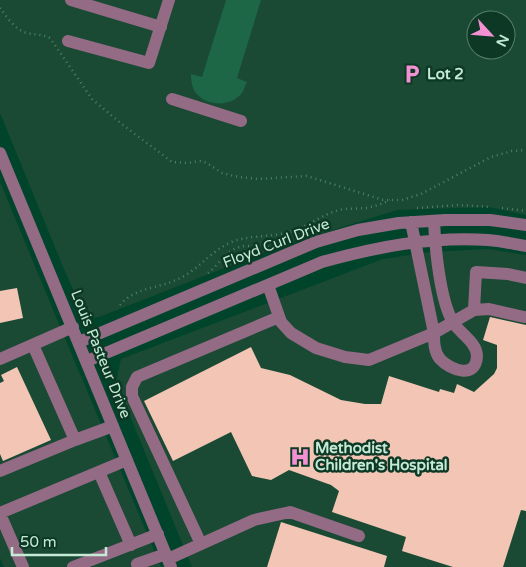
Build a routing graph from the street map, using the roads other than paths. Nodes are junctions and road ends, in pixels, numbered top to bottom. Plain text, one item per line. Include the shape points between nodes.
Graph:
1 (71, 0) edge
2 (169, 0) edge
3 (160, 27) junction
4 (68, 41) dead end
5 (172, 99) dead end
6 (241, 121) dead end
7 (0, 153) edge
8 (5, 179) edge
9 (434, 221) junction
10 (411, 222) junction
11 (526, 225) edge
12 (434, 242) junction
13 (414, 243) junction
14 (526, 246) edge
15 (526, 278) edge
16 (268, 285) junction
17 (474, 310) junction
18 (279, 317) junction
19 (524, 317) dead end
20 (453, 323) junction
21 (73, 327) junction
22 (434, 333) junction
23 (79, 342) junction
24 (33, 345) junction
25 (0, 359) edge
26 (86, 361) junction
27 (113, 426) junction
28 (76, 440) junction
29 (127, 460) junction
30 (0, 471) edge
31 (98, 472) junction
32 (0, 513) edge
33 (158, 534) junction
34 (359, 536) dead end
35 (201, 544) junction
36 (131, 545) junction
37 (168, 560) edge
38 (134, 566) edge
39 (23, 567) edge
40 (73, 567) edge

1 - 3 street
2 - 3 street
3 - 4 street via 149,62
5 - 6 street
7 - 8 street, Louis Pasteur Drive
8 - 21 street, Louis Pasteur Drive
9 - 10 street, Floyd Curl Drive
9 - 11 street, Floyd Curl Drive via 490,220
9 - 12 street
10 - 13 street
10 - 23 street, Floyd Curl Drive via 358,230 316,242
12 - 13 street
12 - 14 street via 488,240
12 - 20 street
13 - 16 street via 363,250 322,262
13 - 22 street
15 - 17 street via 476,272
16 - 18 street
16 - 26 street
17 - 19 street via 489,309
17 - 20 street
18 - 22 street via 291,333 316,348 369,360
18 - 35 street via 138,377 132,388 132,396
20 - 22 street
20 - 22 street via 475,348 474,366 468,371 456,371 439,359
21 - 23 street, Louis Pasteur Drive
21 - 24 street
23 - 26 street, Louis Pasteur Drive
24 - 25 street
24 - 28 street
26 - 27 street, Louis Pasteur Drive
27 - 28 street
27 - 29 street, Louis Pasteur Drive
28 - 30 street
29 - 31 street
29 - 33 street, Louis Pasteur Drive
31 - 32 street
31 - 36 street
32 - 39 street
33 - 36 street
33 - 37 street, Louis Pasteur Drive
34 - 35 street via 290,512 254,520
35 - 37 street
36 - 40 street
37 - 38 street

